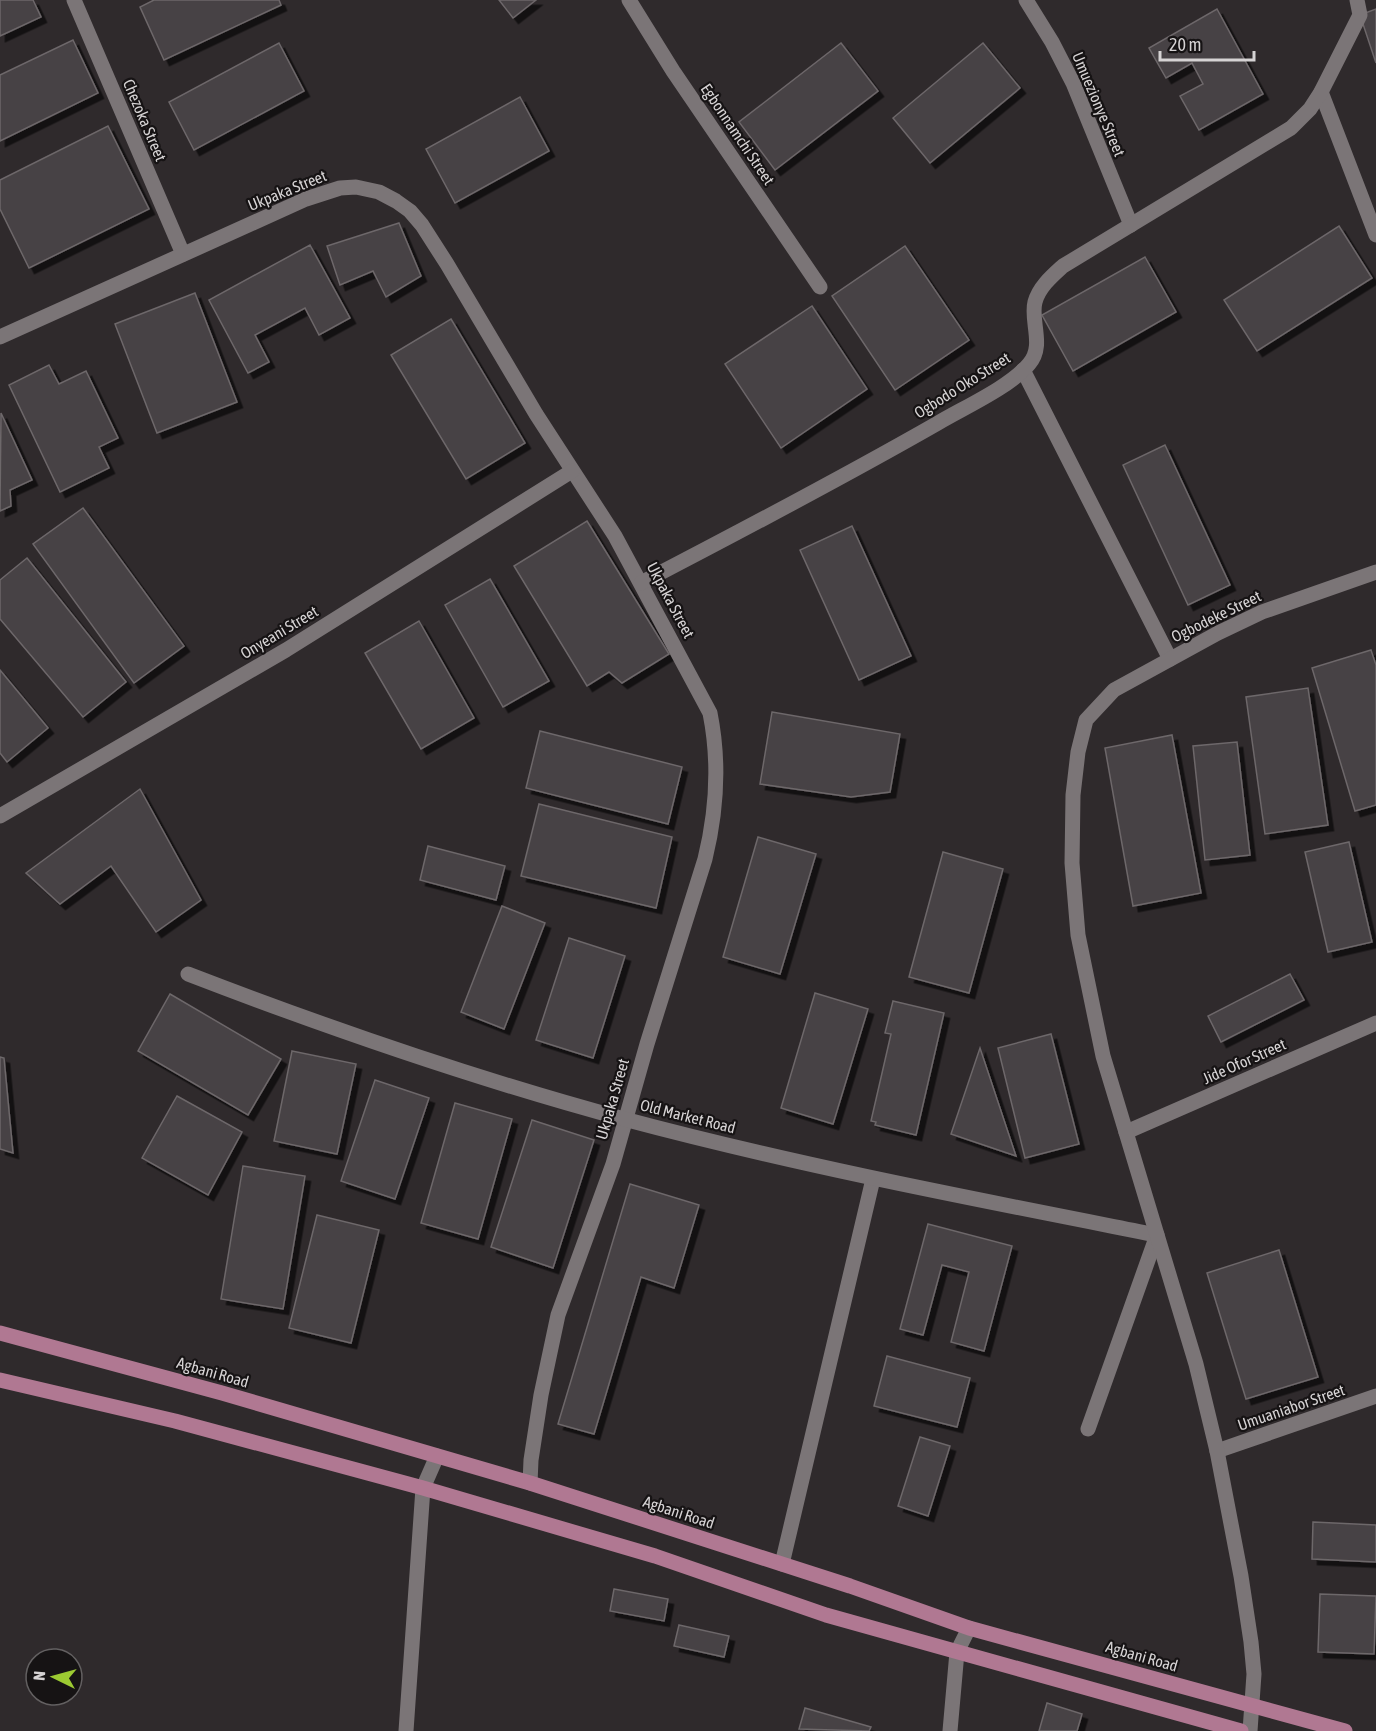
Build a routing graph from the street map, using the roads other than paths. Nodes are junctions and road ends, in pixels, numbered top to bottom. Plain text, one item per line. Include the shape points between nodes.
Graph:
1 (74, 0) edge
2 (629, 0) edge
3 (1026, 0) edge
4 (1357, 0) edge
5 (1322, 92) junction
6 (1131, 225) junction
7 (1376, 236) edge
8 (183, 254) junction
9 (819, 287) dead end
10 (0, 338) edge
11 (1023, 370) junction
12 (572, 471) junction
13 (1376, 572) edge
14 (641, 583) junction
15 (1170, 659) junction
16 (0, 816) edge
17 (188, 974) dead end
18 (1376, 1023) edge
19 (625, 1119) junction
20 (1126, 1132) junction
21 (873, 1179) junction
22 (1157, 1235) junction
23 (0, 1333) edge
24 (0, 1380) edge
25 (1376, 1396) edge
26 (1088, 1429) dead end
27 (1217, 1451) junction
28 (437, 1456) junction
29 (530, 1483) junction
30 (423, 1488) junction
31 (782, 1564) junction
32 (969, 1628) junction
33 (957, 1652) junction
34 (1252, 1705) junction
35 (406, 1731) edge
36 (950, 1731) edge
37 (1241, 1731) edge
38 (1250, 1731) edge
39 (1345, 1731) edge

1 - 8 street, Chezoka Street
2 - 9 street, Egbonnamchi Street
3 - 6 street, Umuezionye Street via 1073,83
4 - 5 street, Ogbodo Oko Street via 1360,15
5 - 6 street, Ogbodo Oko Street via 1292,128
5 - 7 street
6 - 11 street, Ogbodo Oko Street via 1063,266 1046,282 1035,302 1037,343 1031,362
8 - 10 street, Ukpaka Street
8 - 12 street, Ukpaka Street via 306,199 340,188 379,192 396,201 422,225
11 - 14 street, Ogbodo Oko Street via 890,450
11 - 15 street
12 - 14 street, Ukpaka Street
12 - 16 street, Onyeani Street via 286,650
13 - 15 street, Ogbodeke Street via 1262,612
14 - 19 street, Ukpaka Street via 711,713 718,777 705,860
15 - 20 street, Ogbodeke Street via 1114,690 1086,720 1073,795 1072,863 1078,935 1103,1056
17 - 19 street, Old Market Road via 295,1015 509,1086
18 - 20 street, Jide Ofor Street
19 - 21 street, Old Market Road
19 - 29 street, Ukpaka Street via 597,1212 558,1315 541,1395
20 - 22 street
21 - 22 street, Old Market Road
21 - 31 street
22 - 26 street
22 - 27 street via 1196,1364
23 - 28 main road, Agbani Road
24 - 30 main road via 175,1421
25 - 27 street, Umuaniabor Street
27 - 34 street via 1251,1642
28 - 29 main road, Agbani Road
28 - 30 street
29 - 31 main road, Agbani Road
30 - 33 main road via 655,1556 826,1615
30 - 35 street
31 - 32 main road, Agbani Road
32 - 33 street
32 - 34 main road, Agbani Road
33 - 36 street
33 - 37 main road
34 - 38 street
34 - 39 main road, Agbani Road

